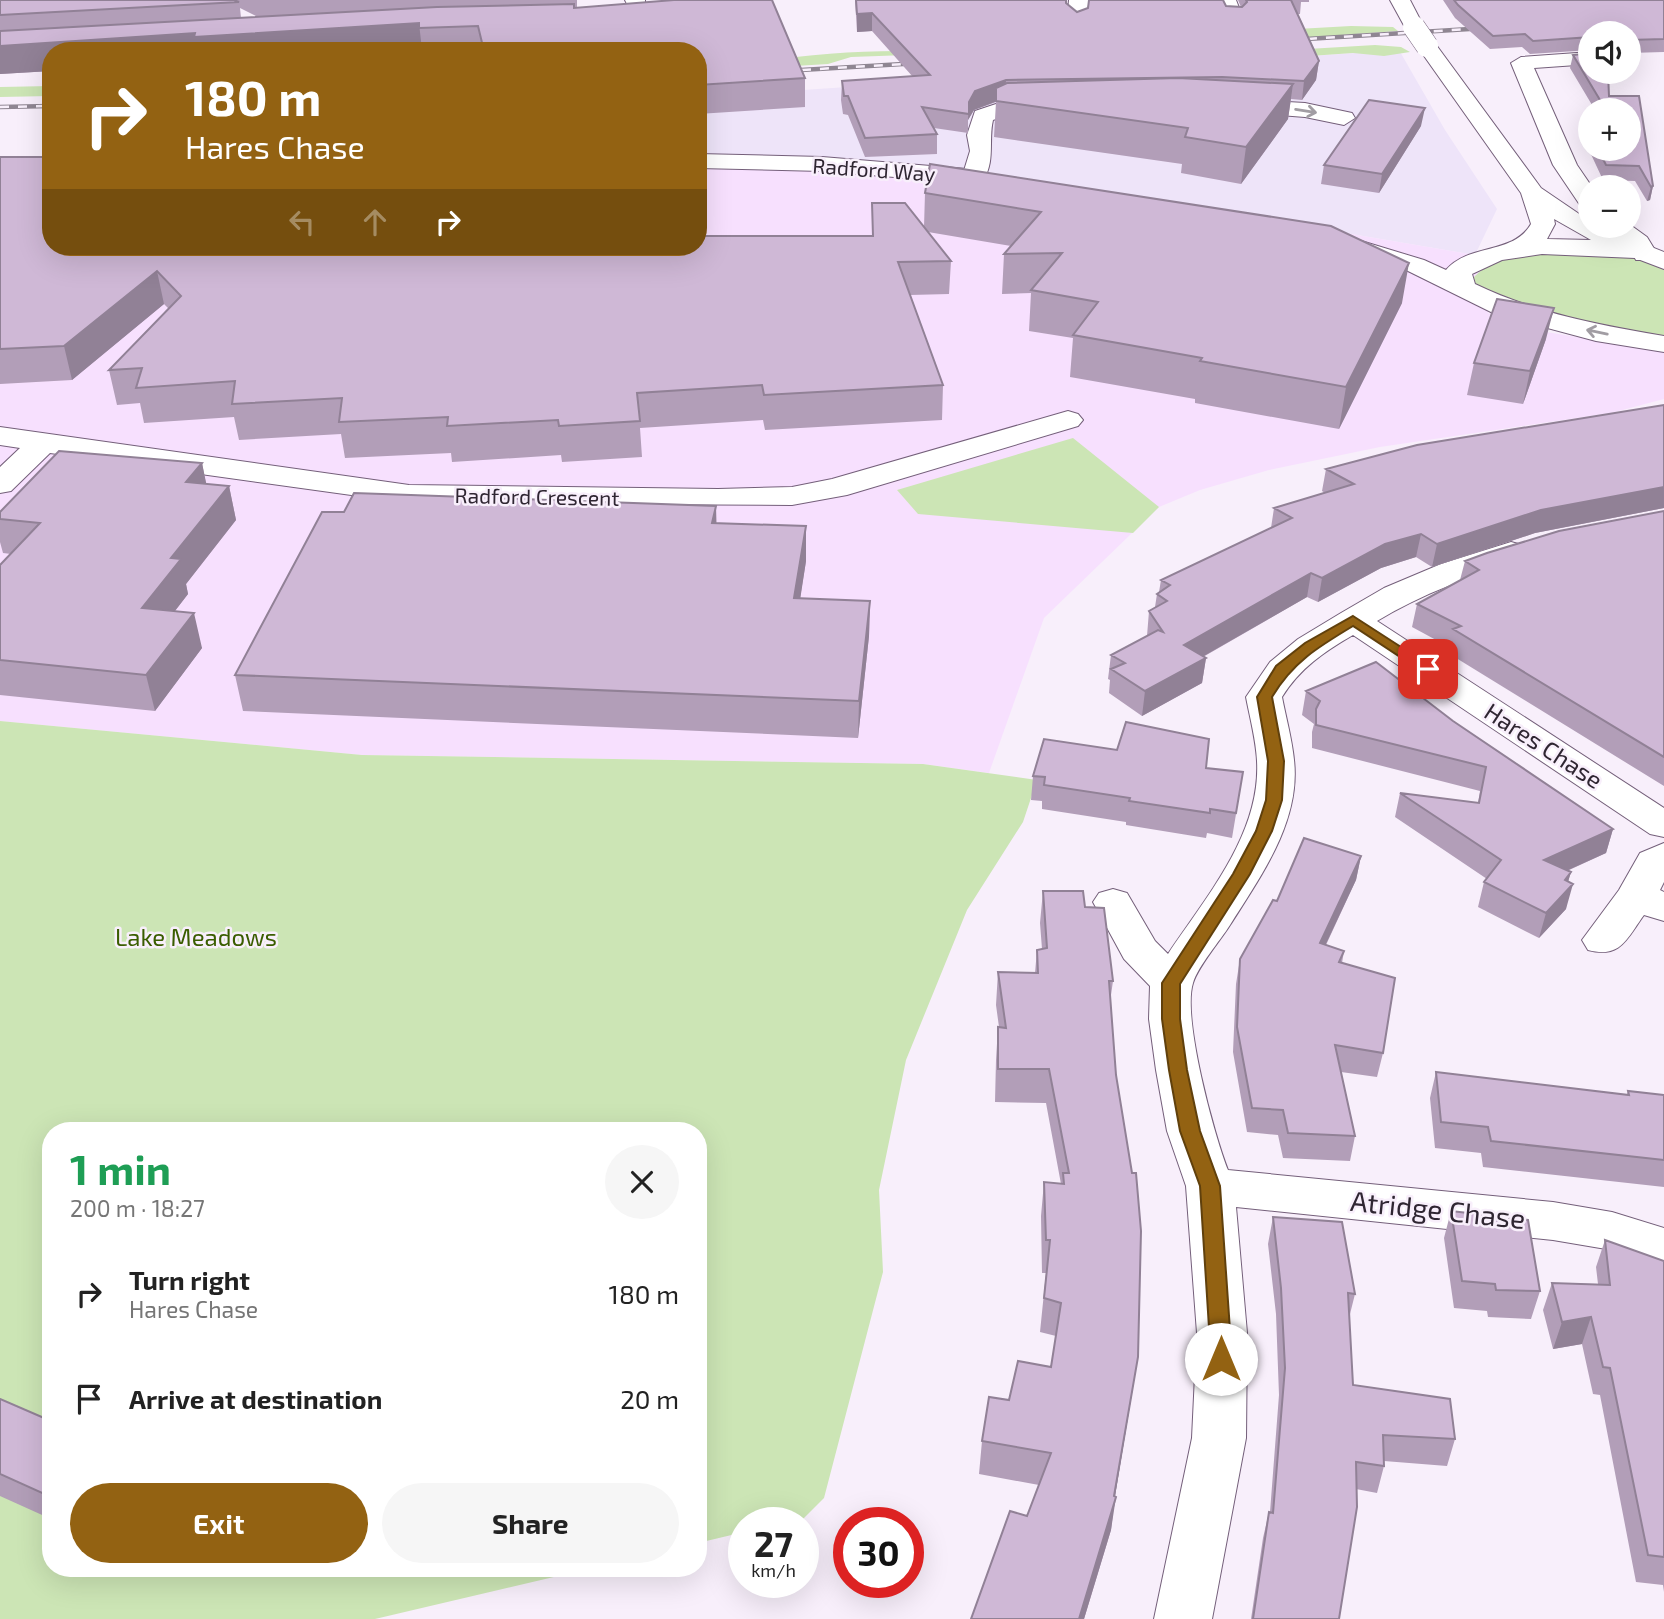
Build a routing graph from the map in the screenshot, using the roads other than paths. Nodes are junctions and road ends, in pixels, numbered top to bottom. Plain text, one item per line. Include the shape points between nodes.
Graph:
1 (1079, 0) edge
2 (1401, 0) edge
3 (1077, 21) edge
4 (1578, 59) edge
5 (1220, 105) edge
6 (1066, 107) edge
7 (1344, 118) dead end
8 (707, 161) edge
9 (1578, 184) edge
10 (1533, 193) junction
11 (1633, 238) edge
12 (1512, 250) junction
13 (1654, 258) edge
14 (1464, 289) junction
15 (1664, 344) edge
16 (1068, 420) dead end
17 (0, 436) edge
18 (44, 443) junction
19 (0, 484) edge
20 (1540, 543) edge
21 (1353, 620) junction
22 (1664, 825) edge
23 (1664, 856) edge
24 (1651, 901) edge
25 (1113, 902) dead end
26 (1603, 940) dead end
27 (1171, 983) junction
28 (1210, 1186) junction
29 (1664, 1247) edge
30 (1183, 1619) edge

1 - 3 street
2 - 10 street, bridge via 1414,27
4 - 9 street via 1521,63 1565,165
5 -> 7 street via 1299,109
6 - 8 street, Radford Way via 1005,108 986,113 980,119 978,135 986,178
10 - 12 street via 1544,224 1535,238
10 - 13 street via 1583,228
11 - 13 street
12 - 13 street via 1583,247
12 - 14 street via 1471,261 1458,272
12 - 14 street via 1428,252 1337,242 1415,265
15 -> 14 street via 1596,333 1504,308
16 - 18 street, Radford Crescent via 836,488 792,496 730,498 409,494
17 - 18 street, Radford Crescent
18 - 19 street
20 - 21 street via 1396,594
21 - 22 street, Hares Chase
21 - 27 street via 1282,669 1264,697 1276,761 1274,800 1264,831 1242,874
23 - 24 street via 1654,862
24 - 26 street
25 - 27 street via 1139,949
27 - 28 street via 1178,1070 1190,1131
28 - 29 street, Atridge Chase via 1553,1221 1612,1231
28 - 30 street via 1222,1333 1219,1438

